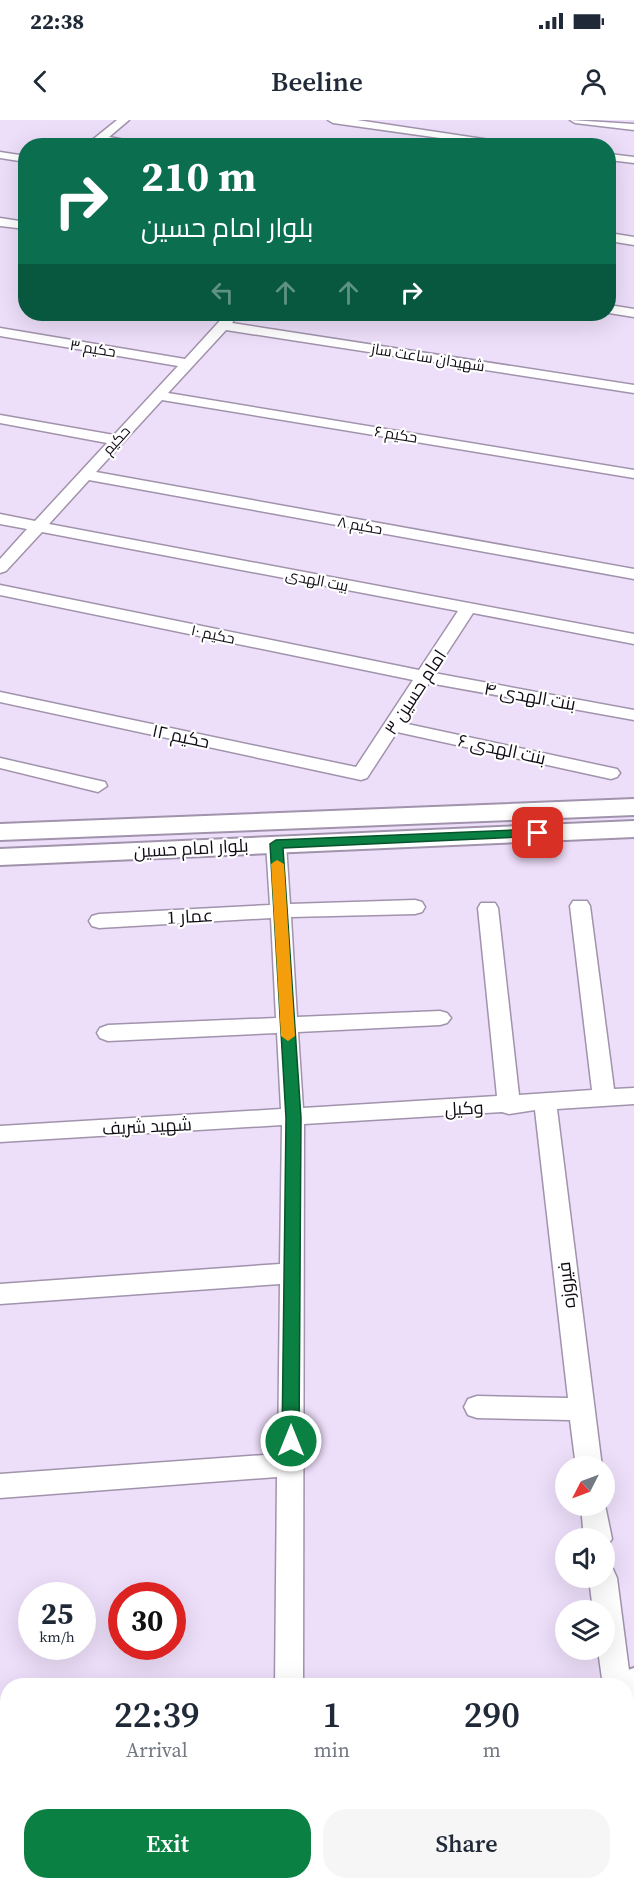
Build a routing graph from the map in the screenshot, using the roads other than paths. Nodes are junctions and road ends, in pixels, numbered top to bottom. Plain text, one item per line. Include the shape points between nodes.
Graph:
1 (124, 120) edge
2 (333, 120) edge
3 (575, 120) edge
4 (634, 128) edge
5 (102, 138) edge
6 (466, 138) edge
7 (0, 155) edge
8 (18, 158) edge
9 (616, 158) edge
10 (634, 160) edge
11 (0, 222) edge
12 (18, 224) edge
13 (616, 238) edge
14 (634, 241) edge
15 (616, 245) edge
16 (634, 248) edge
17 (616, 310) edge
18 (634, 313) edge
19 (226, 321) edge
20 (222, 325) junction
21 (0, 332) edge
22 (187, 363) junction
23 (634, 389) edge
24 (158, 394) junction
25 (0, 419) edge
26 (116, 440) junction
27 (634, 474) edge
28 (85, 475) junction
29 (0, 519) edge
30 (38, 527) junction
31 (0, 568) edge
32 (634, 574) edge
33 (0, 590) edge
34 (468, 608) junction
35 (634, 639) edge
36 (426, 677) junction
37 (0, 697) edge
38 (634, 715) edge
39 (393, 726) junction
40 (0, 763) edge
41 (611, 773) dead end
42 (361, 774) joint
43 (98, 786) dead end
44 (634, 807) edge
45 (634, 829) edge
46 (0, 832) edge
47 (276, 844) junction
48 (0, 857) edge
49 (580, 906) dead end
50 (415, 907) dead end
51 (488, 908) dead end
52 (280, 911) junction
53 (99, 921) dead end
54 (440, 1018) dead end
55 (287, 1026) junction
56 (108, 1033) dead end
57 (634, 1096) edge
58 (604, 1097) junction
59 (545, 1103) junction
60 (509, 1106) junction
61 (293, 1118) junction
62 (0, 1134) edge
63 (292, 1273) junction
64 (0, 1294) edge
65 (477, 1407) dead end
66 (581, 1409) junction
67 (587, 1456) edge
68 (290, 1465) junction
69 (0, 1486) edge
70 (604, 1588) edge
71 (289, 1678) edge
72 (616, 1678) edge

1 - 5 street
2 - 6 street
3 - 4 street
7 - 8 street
9 - 10 street
11 - 12 street
13 - 14 street
15 - 16 street
17 - 18 street
19 - 20 street, حکیم
20 - 22 street, حکیم
20 - 23 street, شهیدان ساعت ساز
21 - 22 street, حکیم ۳
22 - 24 street, حکیم
24 - 26 street, حکیم
24 - 27 street, حکیم ۶
25 - 26 street
26 - 28 street, حکیم
28 - 30 street, حکیم
28 - 32 street, حکیم ۸
29 - 30 street, بیت الهدی
30 - 31 street, حکیم
30 - 34 street, بیت الهدی
33 - 36 street, حکیم ۱۰
34 - 35 street, بیت الهدی
34 - 36 street, امام حسین ۳
36 - 38 street, بنت الهدی ۴
36 - 39 street, امام حسین ۳
37 - 42 street, حکیم ۱۲
39 - 41 street, بنت الهدی ۶
39 - 42 street, امام حسین ۳
40 - 43 street
44 - 46 main road, بلوار امام حسین
45 - 47 main road, بلوار امام حسین
47 - 48 main road, بلوار امام حسین
47 - 52 street
49 - 58 street
50 - 52 street, عمار 1
51 - 60 street
52 - 53 street, عمار 1
52 - 55 street
54 - 55 street
55 - 56 street
55 - 61 street
57 - 58 street, وکیل
58 - 59 street, وکیل
59 - 60 street, وکیل
59 - 66 street, فیروزه
60 - 61 street, وکیل
61 - 62 street, شهید شریف
61 - 63 street
63 - 64 street
63 - 68 street
65 - 66 street
66 - 67 street, فیروزه
68 - 69 street
68 - 71 street
70 - 72 street

